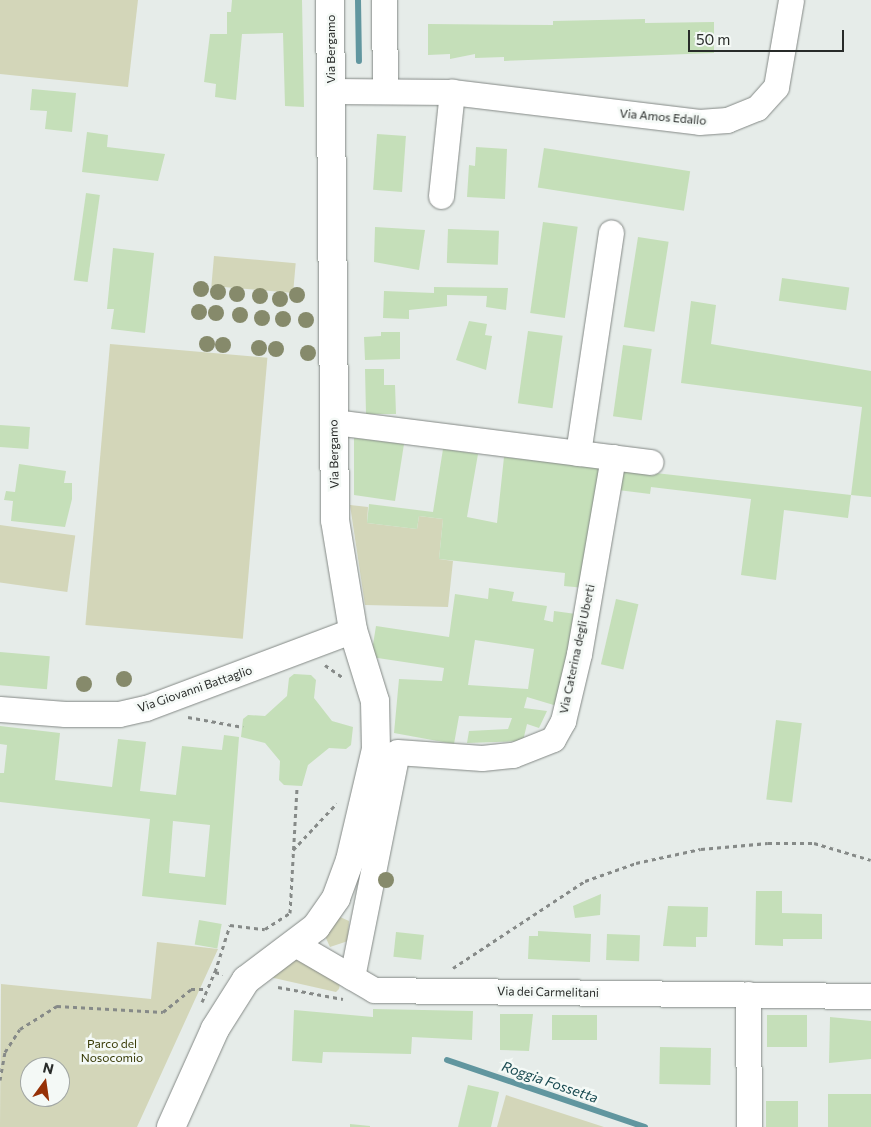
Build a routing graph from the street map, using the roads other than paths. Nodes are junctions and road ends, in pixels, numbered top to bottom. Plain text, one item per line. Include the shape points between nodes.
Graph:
1 (330, 0) edge
2 (384, 0) edge
3 (791, 0) edge
4 (385, 90) junction
5 (331, 91) junction
6 (452, 92) junction
7 (441, 196) dead end
8 (611, 232) dead end
9 (334, 422) junction
10 (578, 453) junction
11 (613, 457) junction
12 (650, 462) dead end
13 (353, 630) junction
14 (0, 709) edge
15 (336, 898) junction
16 (364, 901) junction
17 (294, 944) junction
18 (352, 977) junction
19 (748, 994) junction
20 (871, 996) edge
21 (172, 1127) edge
22 (749, 1127) edge

1 - 5 main road, Via Bergamo
2 - 4 street
3 - 6 street, Via Amos Edallo via 776,87 757,108 727,120 699,122
4 - 5 street, Via Amos Edallo
4 - 6 street, Via Amos Edallo
5 - 9 main road, Via Bergamo
6 - 7 street
8 - 10 street
9 - 10 street
9 - 13 main road, Via Bergamo via 335,520
10 - 11 street
11 - 12 street
11 - 16 street, Via Caterina degli Uberti via 579,654 562,721 553,739 522,753 482,758 397,752
13 - 14 street, Via Giovanni Battaglio via 174,697 119,714
13 - 15 main road, Via Bergamo via 375,700 376,749 350,860
15 - 16 street
15 - 17 main road, Via Bergamo via 316,927
16 - 18 street
17 - 18 street, Via dei Carmelitani
17 - 21 main road, Via Bergamo via 246,980 215,1029
18 - 19 street, Via dei Carmelitani via 374,990
19 - 20 street, Via dei Carmelitani
19 - 22 street

